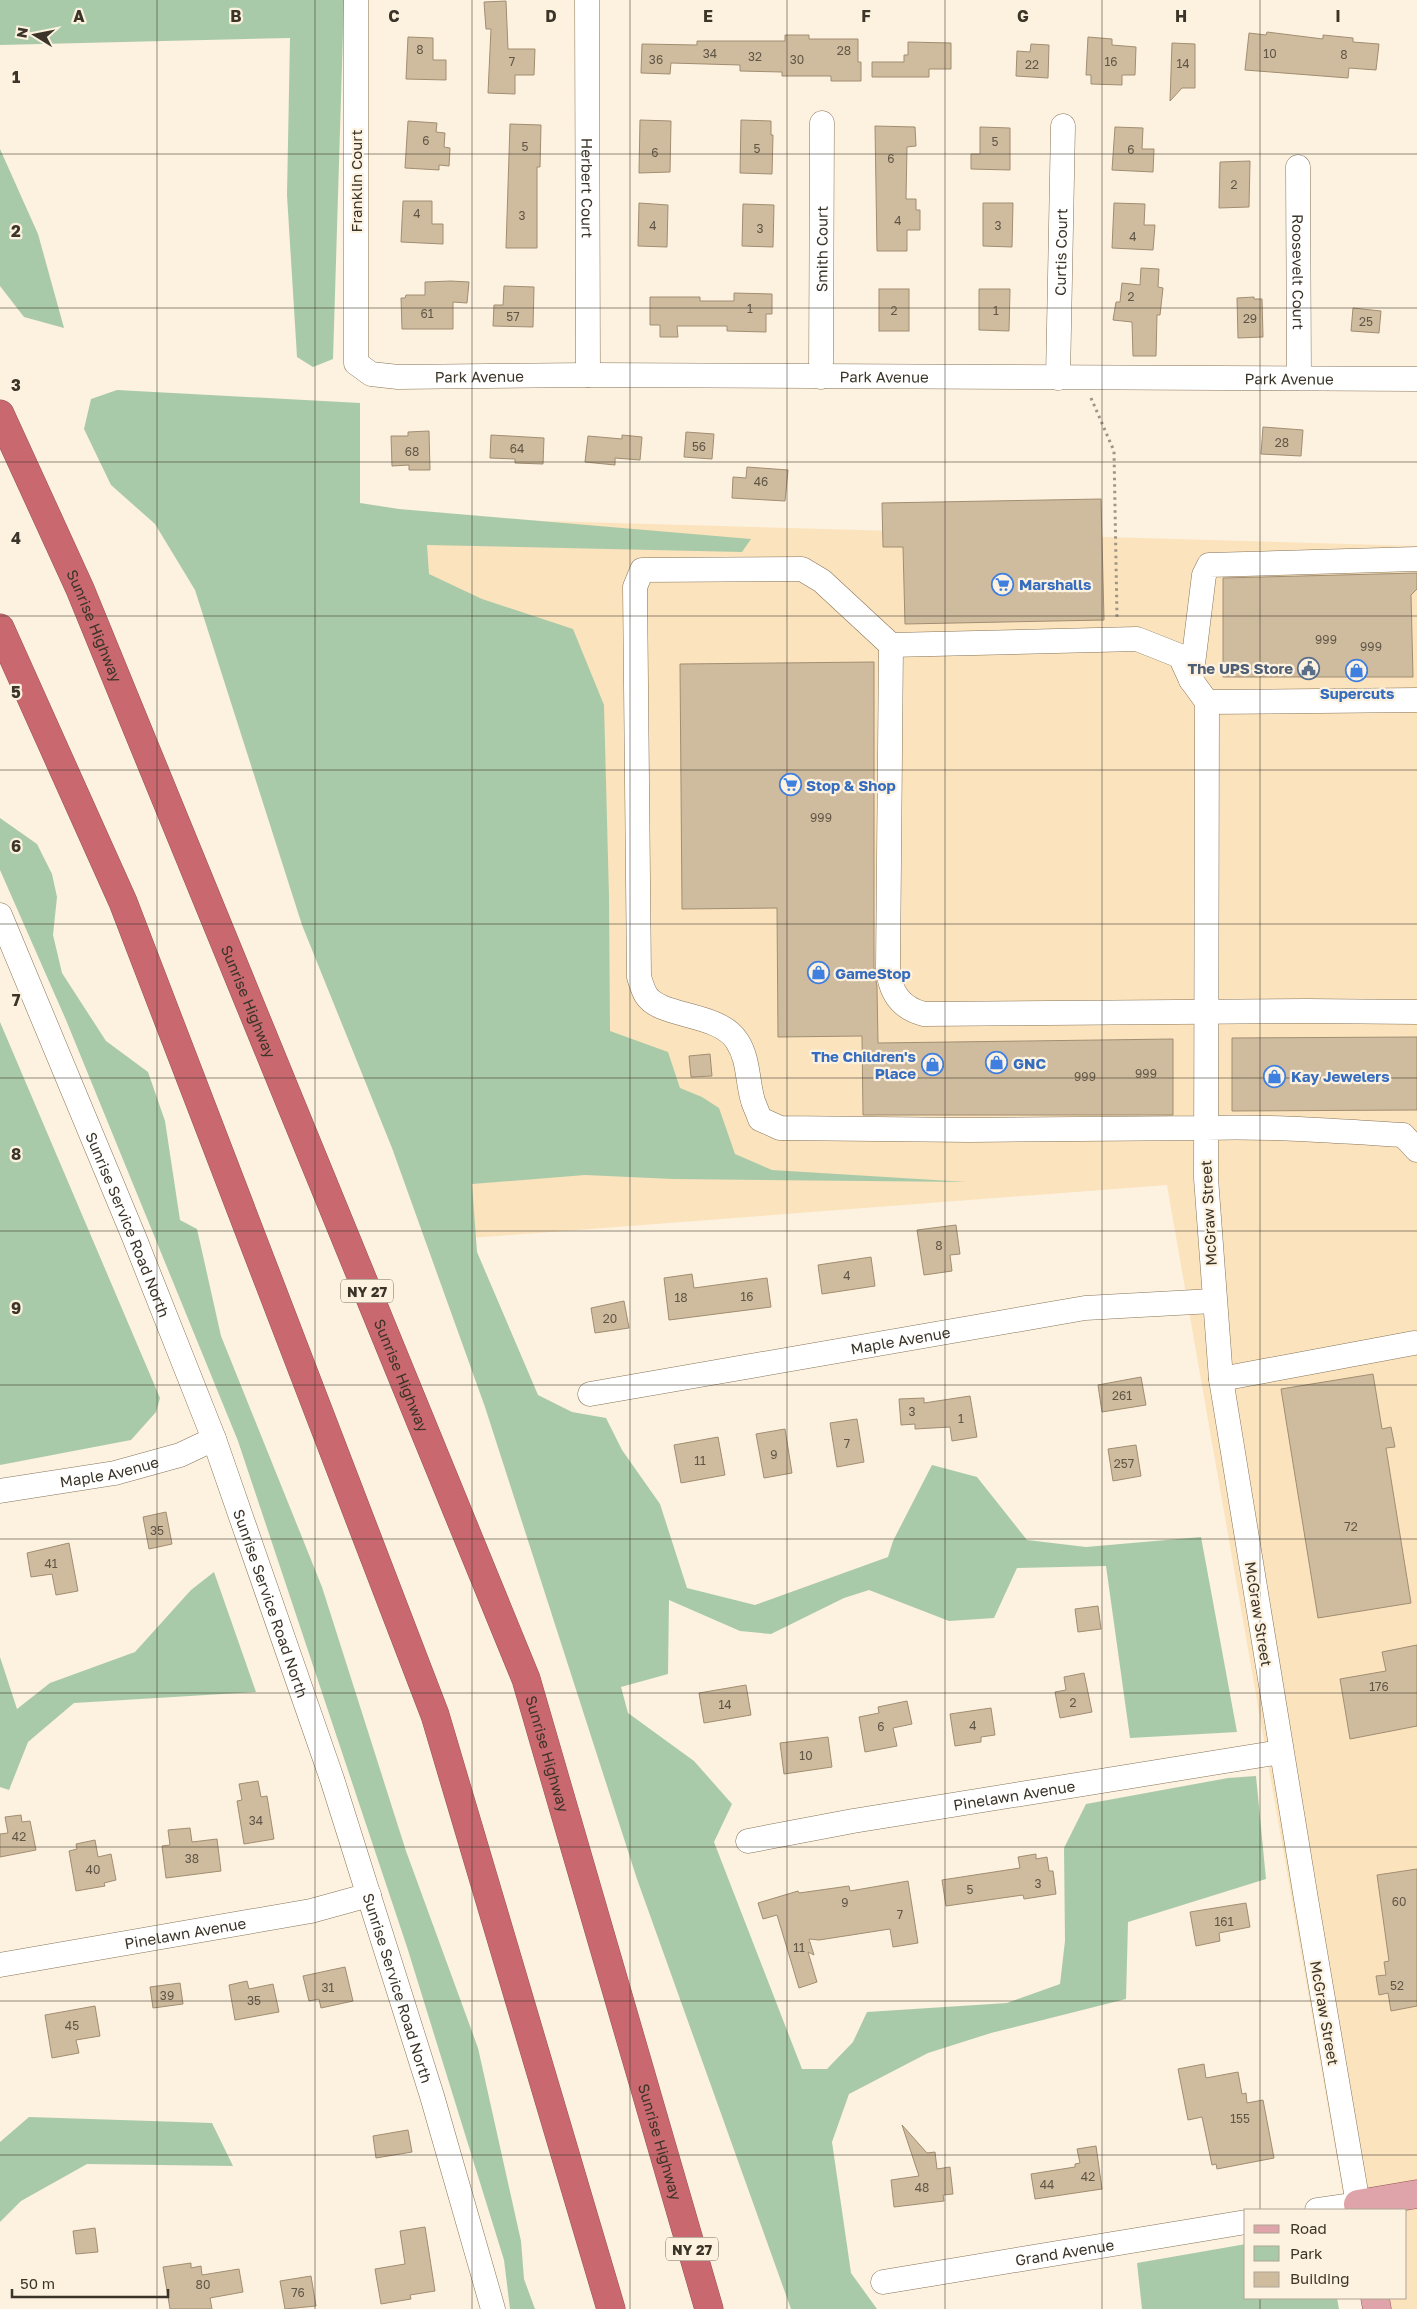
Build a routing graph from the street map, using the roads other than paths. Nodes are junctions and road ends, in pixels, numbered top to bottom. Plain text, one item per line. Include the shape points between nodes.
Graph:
1 (356, 0) edge
2 (586, 0) edge
3 (822, 123) dead end
4 (1064, 126) dead end
5 (1298, 167) dead end
6 (356, 363) joint
7 (588, 374) junction
8 (821, 377) junction
9 (1058, 378) junction
10 (1299, 378) junction
11 (1417, 379) edge
12 (0, 414) edge
13 (1417, 559) edge
14 (0, 628) edge
15 (891, 645) junction
16 (1191, 680) junction
17 (1417, 700) edge
18 (1208, 702) junction
19 (0, 915) edge
20 (1417, 1012) edge
21 (1207, 1013) junction
22 (1205, 1128) junction
23 (1417, 1150) edge
24 (1213, 1301) junction
25 (1414, 1343) dead end
26 (1221, 1379) junction
27 (590, 1394) dead end
28 (214, 1439) junction
29 (0, 1491) edge
30 (1281, 1752) junction
31 (748, 1841) dead end
32 (369, 1895) junction
33 (0, 1965) edge
34 (675, 2190) junction
35 (1417, 2194) edge
36 (1359, 2207) edge
37 (1331, 2209) edge
38 (1244, 2222) edge
39 (883, 2282) dead end
40 (493, 2309) edge
41 (611, 2309) edge
42 (709, 2309) edge
43 (724, 2309) edge

1 - 6 street, Franklin Court
2 - 7 street, Herbert Court
3 - 8 street, Smith Court
4 - 9 street, Curtis Court
5 - 10 street, Roosevelt Court
6 - 7 street, Park Avenue via 371,374 398,377
7 - 8 street, Park Avenue
8 - 9 street, Park Avenue
9 - 10 street, Park Avenue
10 - 11 street, Park Avenue
12 - 34 highway, Sunrise Highway / NY 27 via 80,590 526,1679
13 - 16 street via 1209,565 1204,575
14 - 41 highway via 123,902 435,1715
15 - 16 street via 1137,639 1180,656
15 - 21 street via 888,968 892,992 898,1000 915,1012 924,1014
15 - 22 street via 822,581 802,569 642,570 635,587 639,977 647,996 664,1008 723,1028 737,1040 746,1064 752,1100 760,1118 780,1128
16 - 18 street
17 - 18 street
18 - 21 street, McGraw Street
19 - 28 street, Sunrise Service Road North
20 - 21 street
21 - 22 street, McGraw Street
22 - 23 street via 1302,1128 1403,1135
22 - 24 street, McGraw Street
24 - 26 street, McGraw Street
24 - 27 street, Maple Avenue via 1085,1308
25 - 26 street
26 - 30 street, McGraw Street
28 - 29 street, Maple Avenue via 180,1455 115,1473
28 - 32 street, Sunrise Service Road North
30 - 31 street, Pinelawn Avenue
30 - 36 street, McGraw Street
32 - 33 street, Pinelawn Avenue via 311,1911
32 - 40 street, Sunrise Service Road North via 432,2096
34 - 42 highway, Sunrise Highway / NY 27
34 - 43 highway
35 - 36 main road
36 - 37 street
38 - 39 street, Grand Avenue

